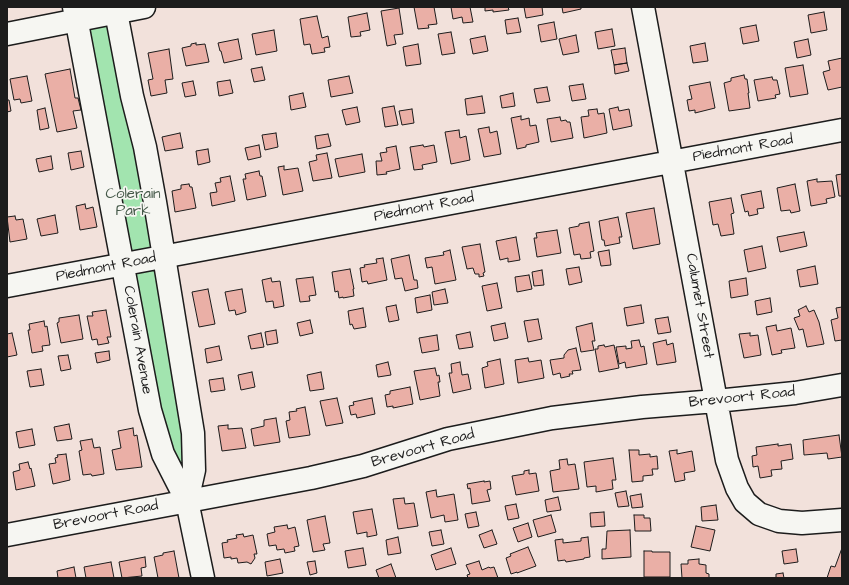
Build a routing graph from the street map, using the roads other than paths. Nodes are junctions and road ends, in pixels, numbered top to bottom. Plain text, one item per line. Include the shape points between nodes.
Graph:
1 (144, 7) edge
2 (643, 7) edge
3 (116, 10) edge
4 (76, 14) edge
5 (7, 34) edge
6 (842, 130) edge
7 (673, 161) junction
8 (163, 257) junction
9 (123, 264) junction
10 (7, 286) edge
11 (842, 386) edge
12 (716, 401) junction
13 (187, 501) junction
14 (842, 520) edge
15 (7, 535) edge
16 (203, 578) edge

1 - 3 street
2 - 7 street, Calumet Street
3 - 4 street
3 - 8 street, Colerain Avenue via 154,194
4 - 5 street
4 - 9 street, Colerain Avenue
6 - 7 street, Piedmont Road
7 - 8 street, Piedmont Road
7 - 12 street, Calumet Street
8 - 9 street, Piedmont Road
8 - 13 street, Colerain Avenue via 192,433 194,470
9 - 10 street, Piedmont Road
9 - 13 street, Colerain Avenue via 150,410 163,454
11 - 12 street, Brevoort Road
12 - 13 street, Brevoort Road via 552,418 448,439 355,468
12 - 14 street, Calumet Street via 727,460 737,488 746,502 759,514 779,521 802,523
13 - 15 street, Brevoort Road
13 - 16 street, Colerain Avenue

